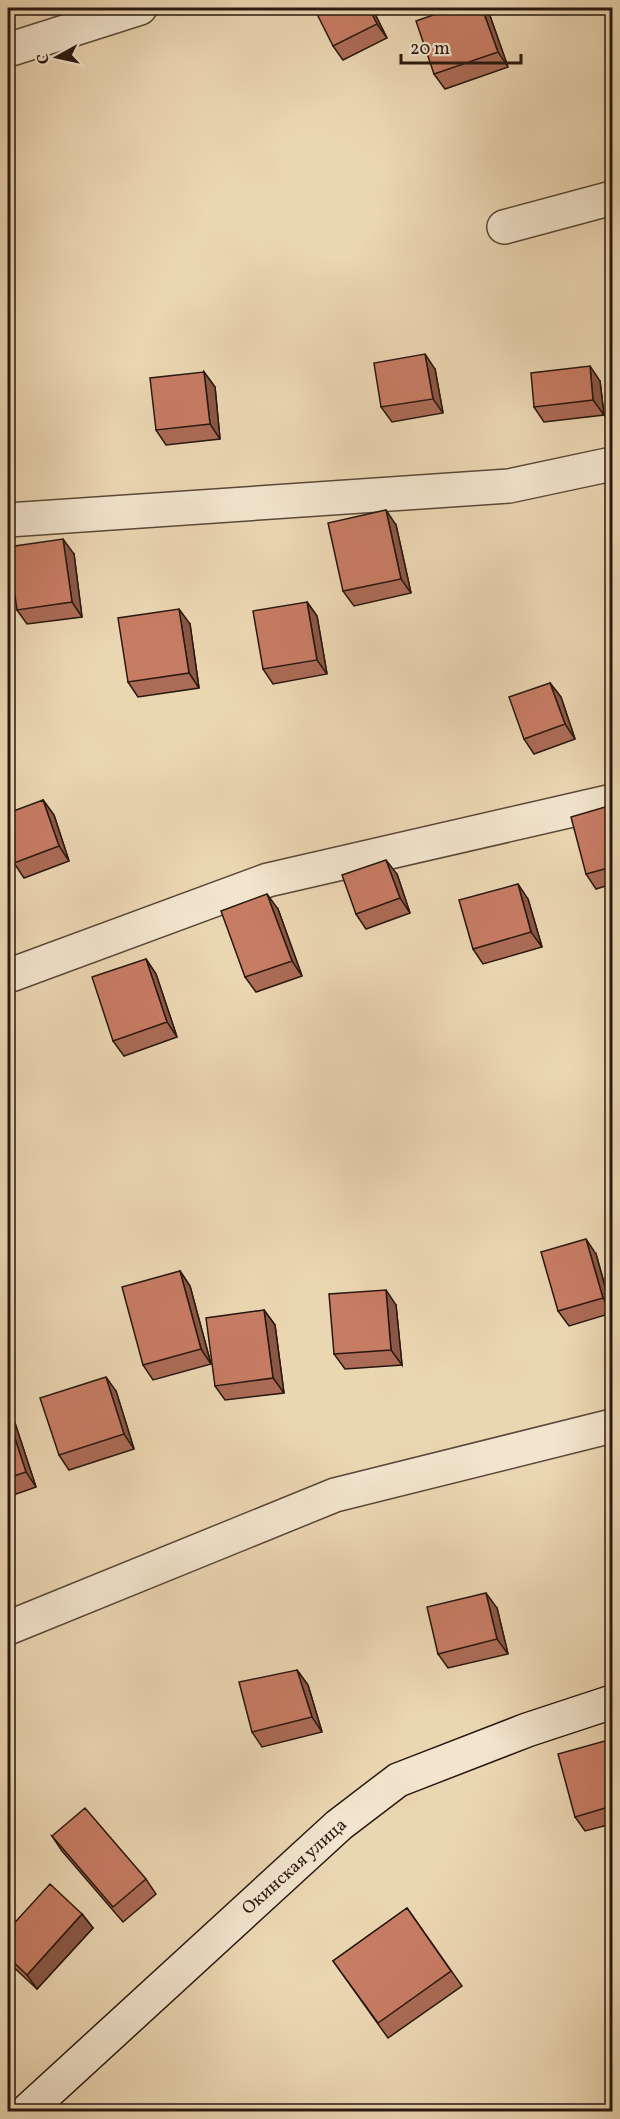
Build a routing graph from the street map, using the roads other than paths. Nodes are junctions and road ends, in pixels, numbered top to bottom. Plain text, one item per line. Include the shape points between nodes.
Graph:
1 (140, 8) edge
2 (8, 50) edge
3 (612, 198) edge
4 (504, 226) dead end
5 (612, 464) edge
6 (8, 520) edge
7 (612, 801) edge
8 (8, 976) edge
9 (612, 1426) edge
10 (8, 1628) edge
11 (612, 1702) edge
12 (26, 2112) edge

1 - 2 street
3 - 4 street
5 - 6 street via 509,486
7 - 8 street via 268,880
9 - 10 street via 335,1495
11 - 12 street, Окинская улица via 398,1780 339,1825

